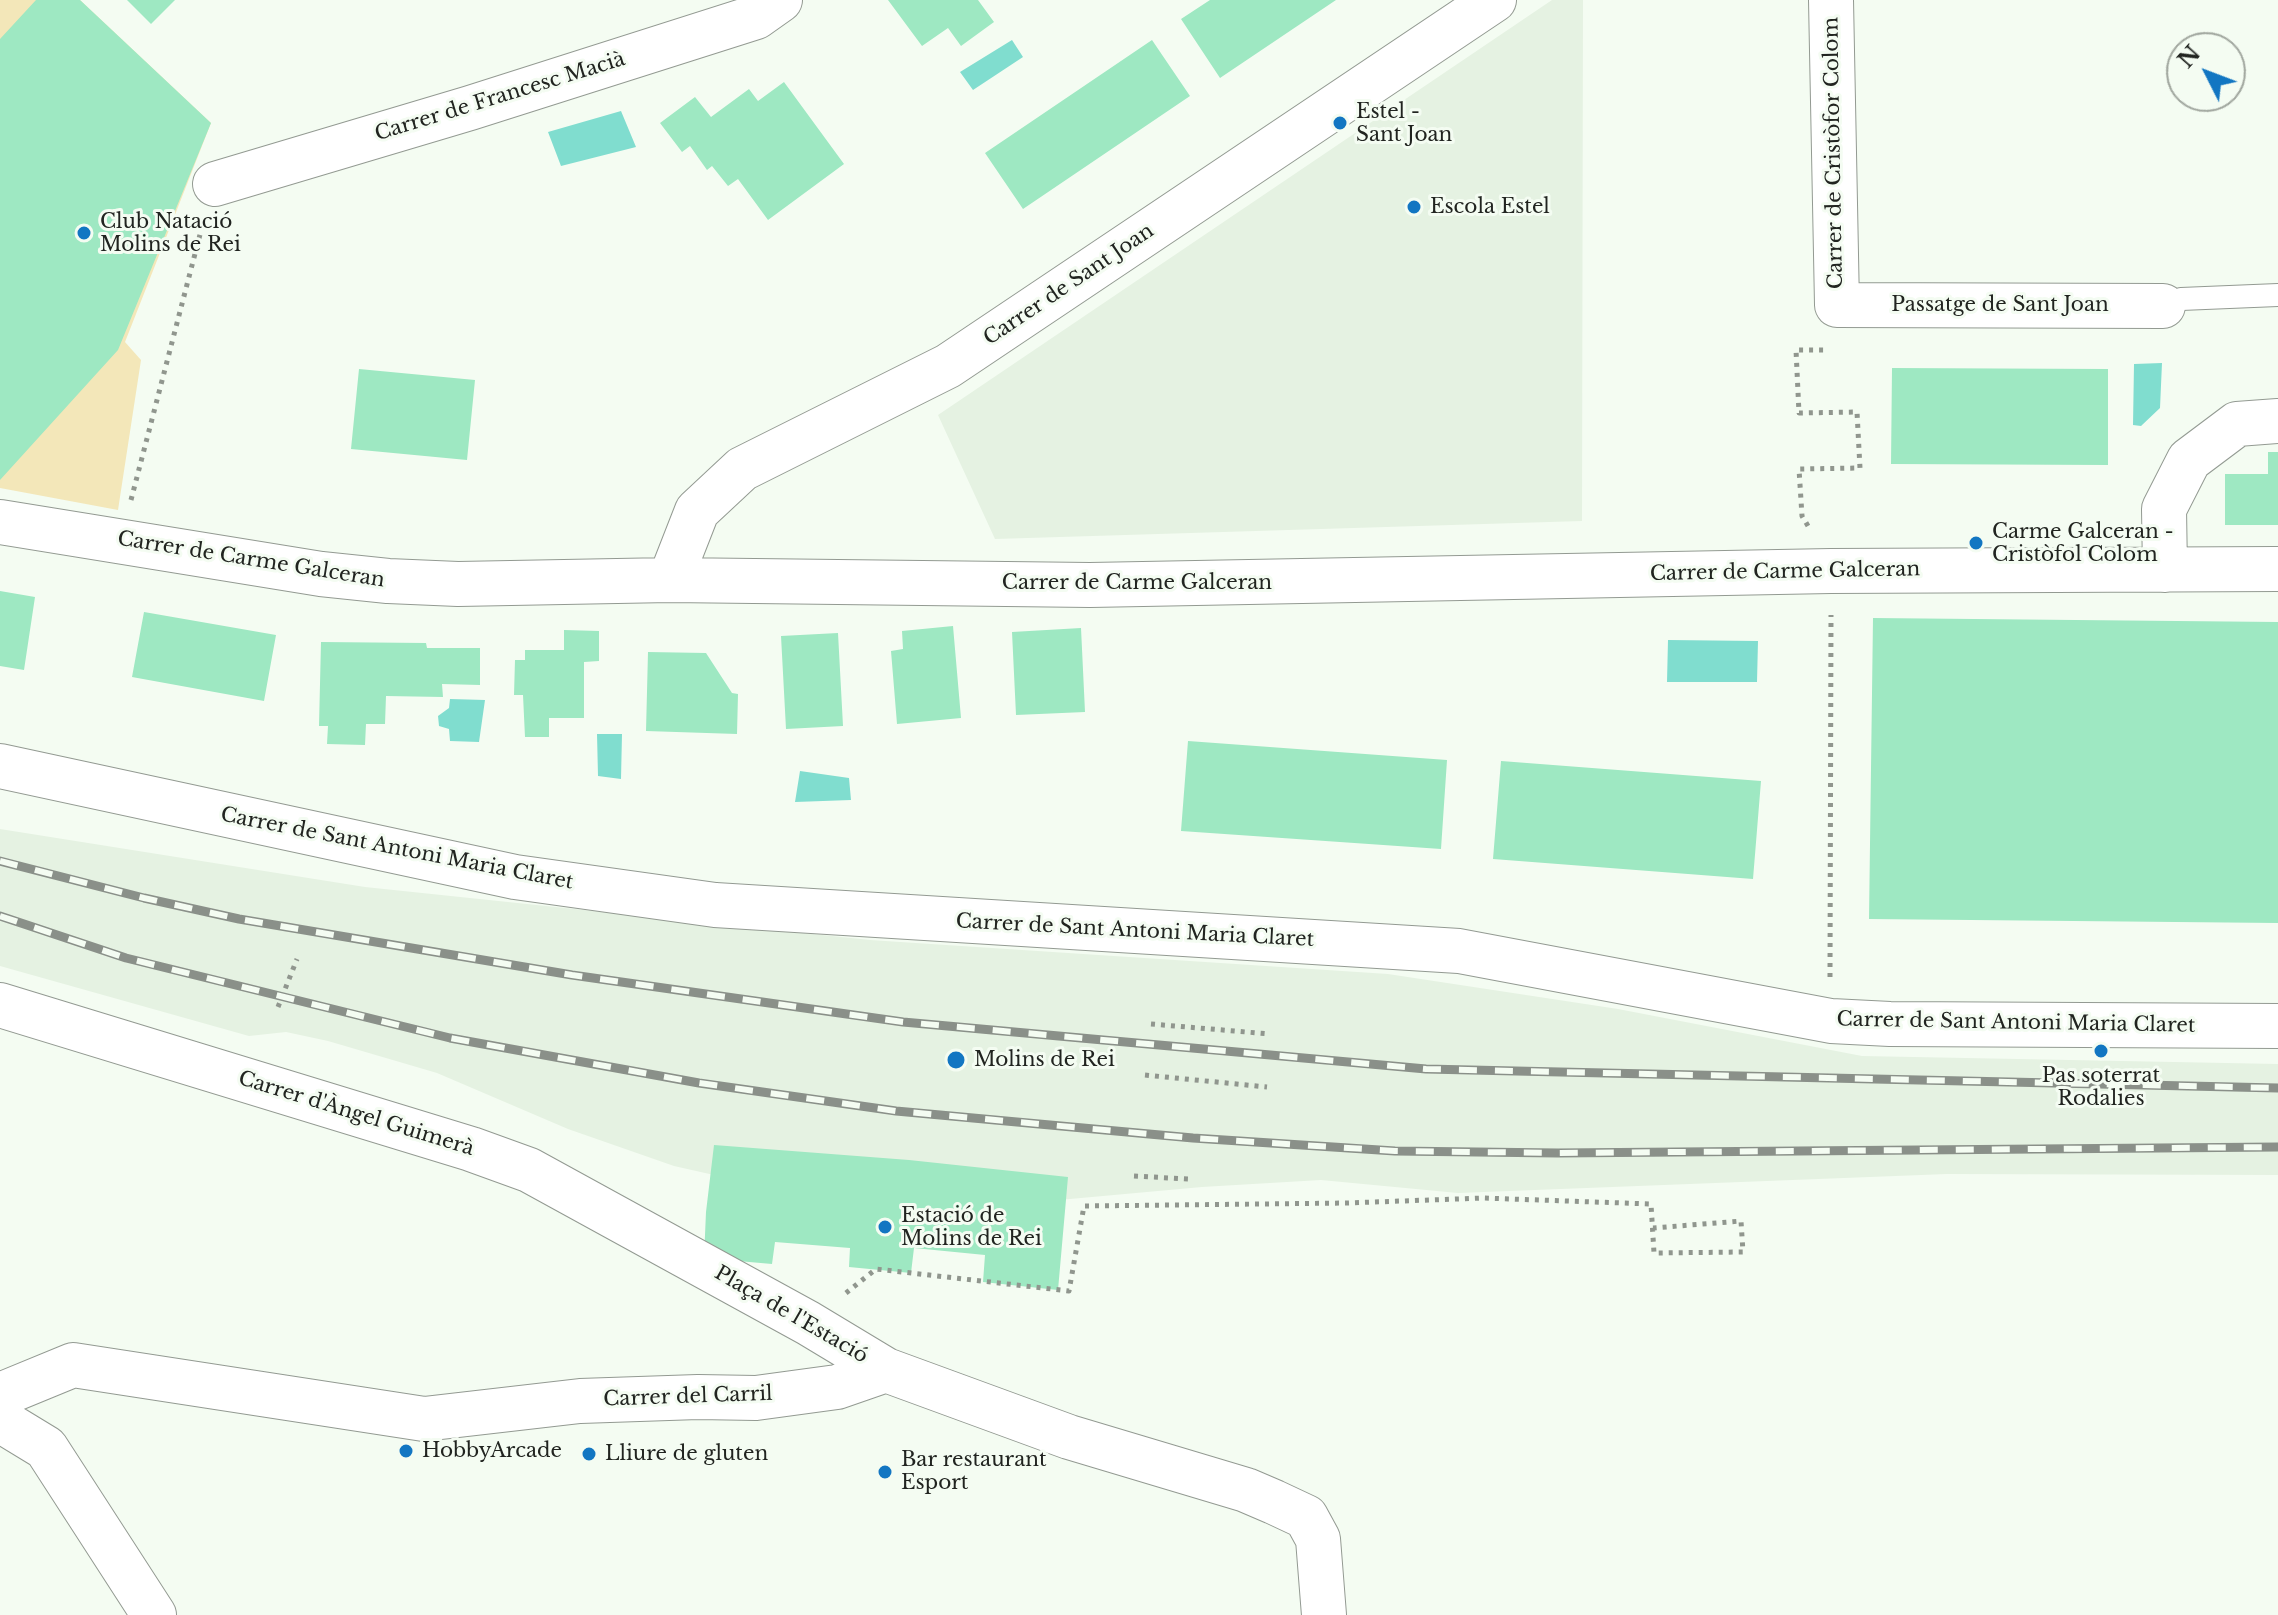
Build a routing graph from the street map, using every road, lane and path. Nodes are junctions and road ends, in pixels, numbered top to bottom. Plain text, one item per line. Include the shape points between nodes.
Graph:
1 (780, 0) edge
2 (1494, 0) edge
3 (1831, 0) edge
4 (215, 184) joint
5 (2278, 295) edge
6 (1837, 305) joint
7 (2163, 306) joint
8 (1839, 349) dead end
9 (2278, 421) edge
10 (0, 522) edge
11 (121, 540) junction
12 (2278, 569) edge
13 (2165, 570) junction
14 (1831, 571) junction
15 (670, 580) junction
16 (0, 766) edge
17 (297, 959) dead end
18 (1829, 987) dead end
19 (0, 1005) edge
20 (278, 1007) dead end
21 (1151, 1024) dead end
22 (2278, 1026) edge
23 (1270, 1034) dead end
24 (1145, 1075) dead end
25 (1267, 1087) dead end
26 (1134, 1176) dead end
27 (1188, 1179) dead end
28 (1653, 1228) junction
29 (696, 1261) joint
30 (876, 1269) dead end
31 (886, 1370) junction
32 (0, 1395) edge
33 (0, 1420) edge
34 (154, 1615) edge
35 (1324, 1615) edge

1 - 4 street, Carrer de Francesc Macià via 756,17
2 - 15 street, Carrer de Sant Joan via 948,366 742,469 697,511
3 - 6 street, Carrer de Cristòfor Colom
4 - 11 path
5 - 7 lane via 2181,299
6 - 7 street, Passatge de Sant Joan
8 - 14 path via 1796,350 1799,413 1857,412 1860,468 1799,469 1802,516
9 - 13 street via 2237,424 2189,460 2164,509
10 - 11 street, Carrer de Carme Galceran
11 - 15 street, Carrer de Carme Galceran via 388,581
12 - 13 street, Carrer de Carme Galceran
13 - 14 street, Carrer de Carme Galceran
14 - 15 street, Carrer de Carme Galceran via 1090,585
14 - 18 path
16 - 22 street, Carrer de Sant Antoni Maria Claret via 515,877 715,905 1459,951 1831,1021
17 - 20 path
19 - 29 street, Carrer d'Àngel Guimerà via 529,1170
21 - 23 path
24 - 25 path
26 - 27 path
28 - 28 path via 1741,1221 1743,1252 1654,1253
28 - 30 path via 1651,1204 1483,1198 1084,1206 1069,1291
29 - 31 street, Plaça de l'Estació
31 - 32 street, Carrer del Carril via 837,1387 756,1398 580,1401 424,1419 73,1365
31 - 35 street via 1069,1437 1246,1490 1306,1517 1318,1539
33 - 34 street via 46,1448

